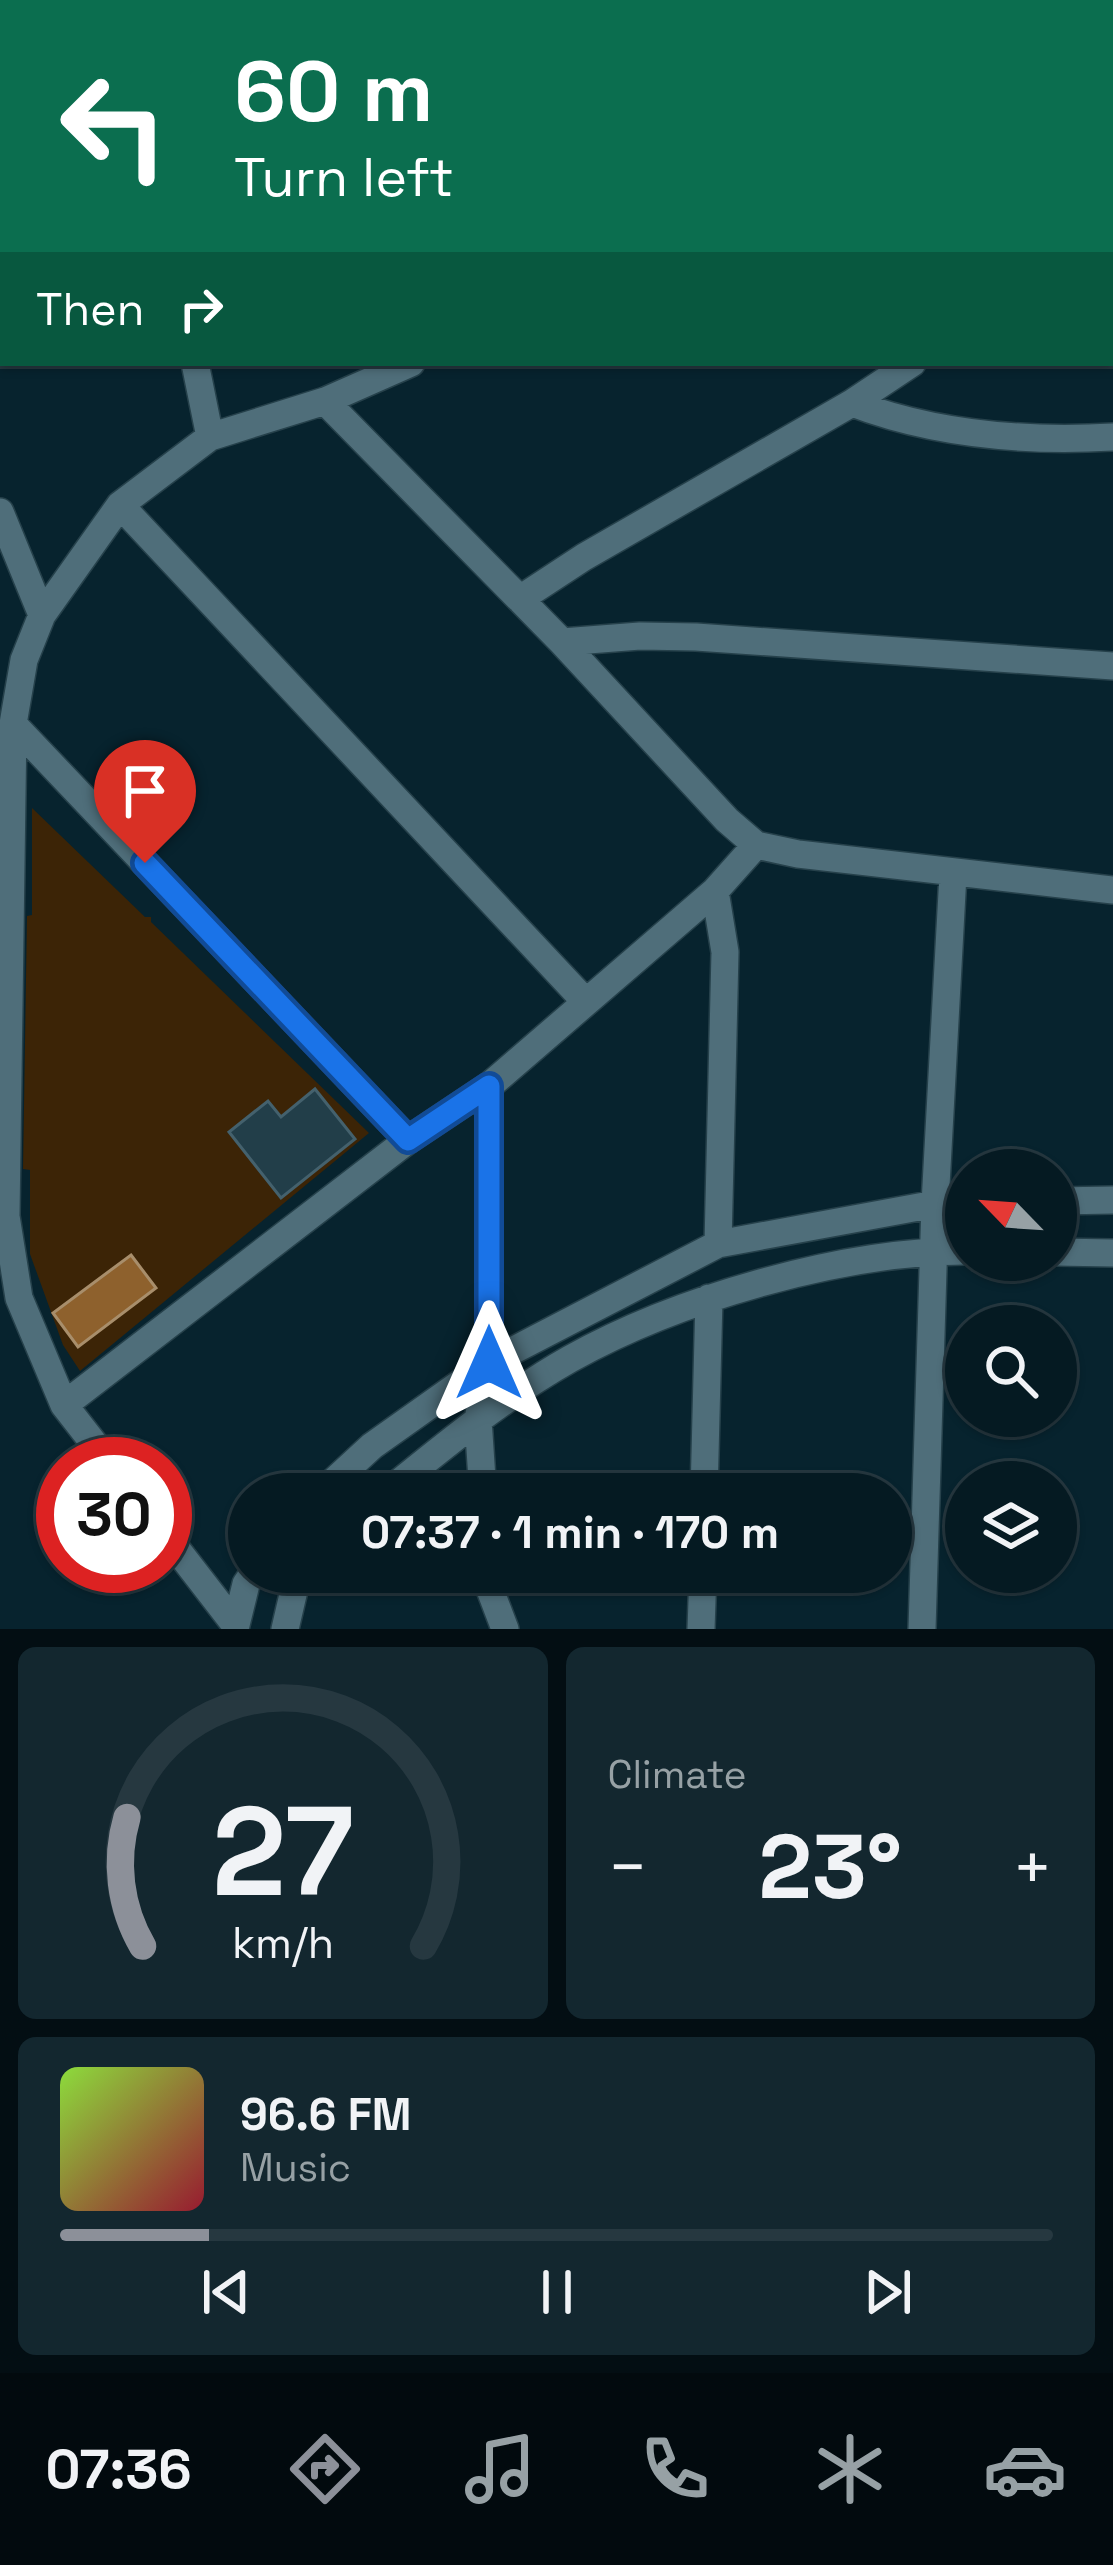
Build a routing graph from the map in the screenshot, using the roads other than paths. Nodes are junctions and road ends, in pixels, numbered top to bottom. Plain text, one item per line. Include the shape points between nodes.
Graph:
1 (196, 366) edge
2 (404, 366) edge
3 (908, 366) edge
4 (325, 401) junction
5 (852, 403) junction
6 (210, 436) junction
7 (1113, 437) edge
8 (120, 505) junction
9 (0, 512) edge
10 (520, 599) junction
11 (42, 615) junction
12 (562, 642) junction
13 (1113, 666) edge
14 (13, 724) junction
15 (756, 844) junction
16 (5, 845) edge
17 (953, 874) junction
18 (715, 890) junction
19 (1113, 890) edge
20 (585, 1001) junction
21 (489, 1086) junction
22 (408, 1140) junction
23 (1113, 1200) edge
24 (1077, 1201) edge
25 (935, 1204) junction
26 (945, 1204) edge
27 (718, 1244) junction
28 (936, 1251) junction
29 (945, 1251) edge
30 (1077, 1252) edge
31 (1113, 1252) edge
32 (709, 1298) junction
33 (489, 1363) junction
34 (64, 1405) junction
35 (478, 1419) junction
36 (89, 1437) edge
37 (343, 1473) edge
38 (411, 1473) edge
39 (482, 1473) edge
40 (705, 1473) edge
41 (192, 1570) edge
42 (243, 1593) edge
43 (294, 1593) edge
44 (491, 1593) edge
45 (702, 1593) edge
46 (234, 1625) edge
47 (285, 1629) edge
48 (505, 1629) edge
49 (701, 1629) edge
50 (922, 1629) edge

1 - 6 street
2 - 4 street
3 - 5 street
4 - 6 street
4 - 10 street
5 - 7 street via 903,423 971,434
5 - 10 street
6 - 8 street
8 - 11 street
8 - 20 street
9 - 11 street
10 - 12 street
11 - 14 street
12 - 13 street via 696,637
12 - 15 street
14 - 16 street
14 - 22 street
15 - 17 street
15 - 18 street
16 - 34 street via 6,1216 19,1298
17 - 19 street
17 - 25 street
18 - 20 street
18 - 27 street via 725,952
20 - 21 street
21 - 22 street
21 - 33 street
22 - 34 street
23 - 24 street
25 - 26 street
25 - 27 street
25 - 28 street
27 - 33 street
28 - 29 street
28 - 32 street
28 - 50 street
30 - 31 street
32 - 35 street via 572,1358
32 - 40 street
33 - 35 street
33 - 37 street
34 - 36 street
35 - 38 street
35 - 39 street
41 - 46 street
42 - 46 street
43 - 47 street
44 - 48 street
45 - 49 street

